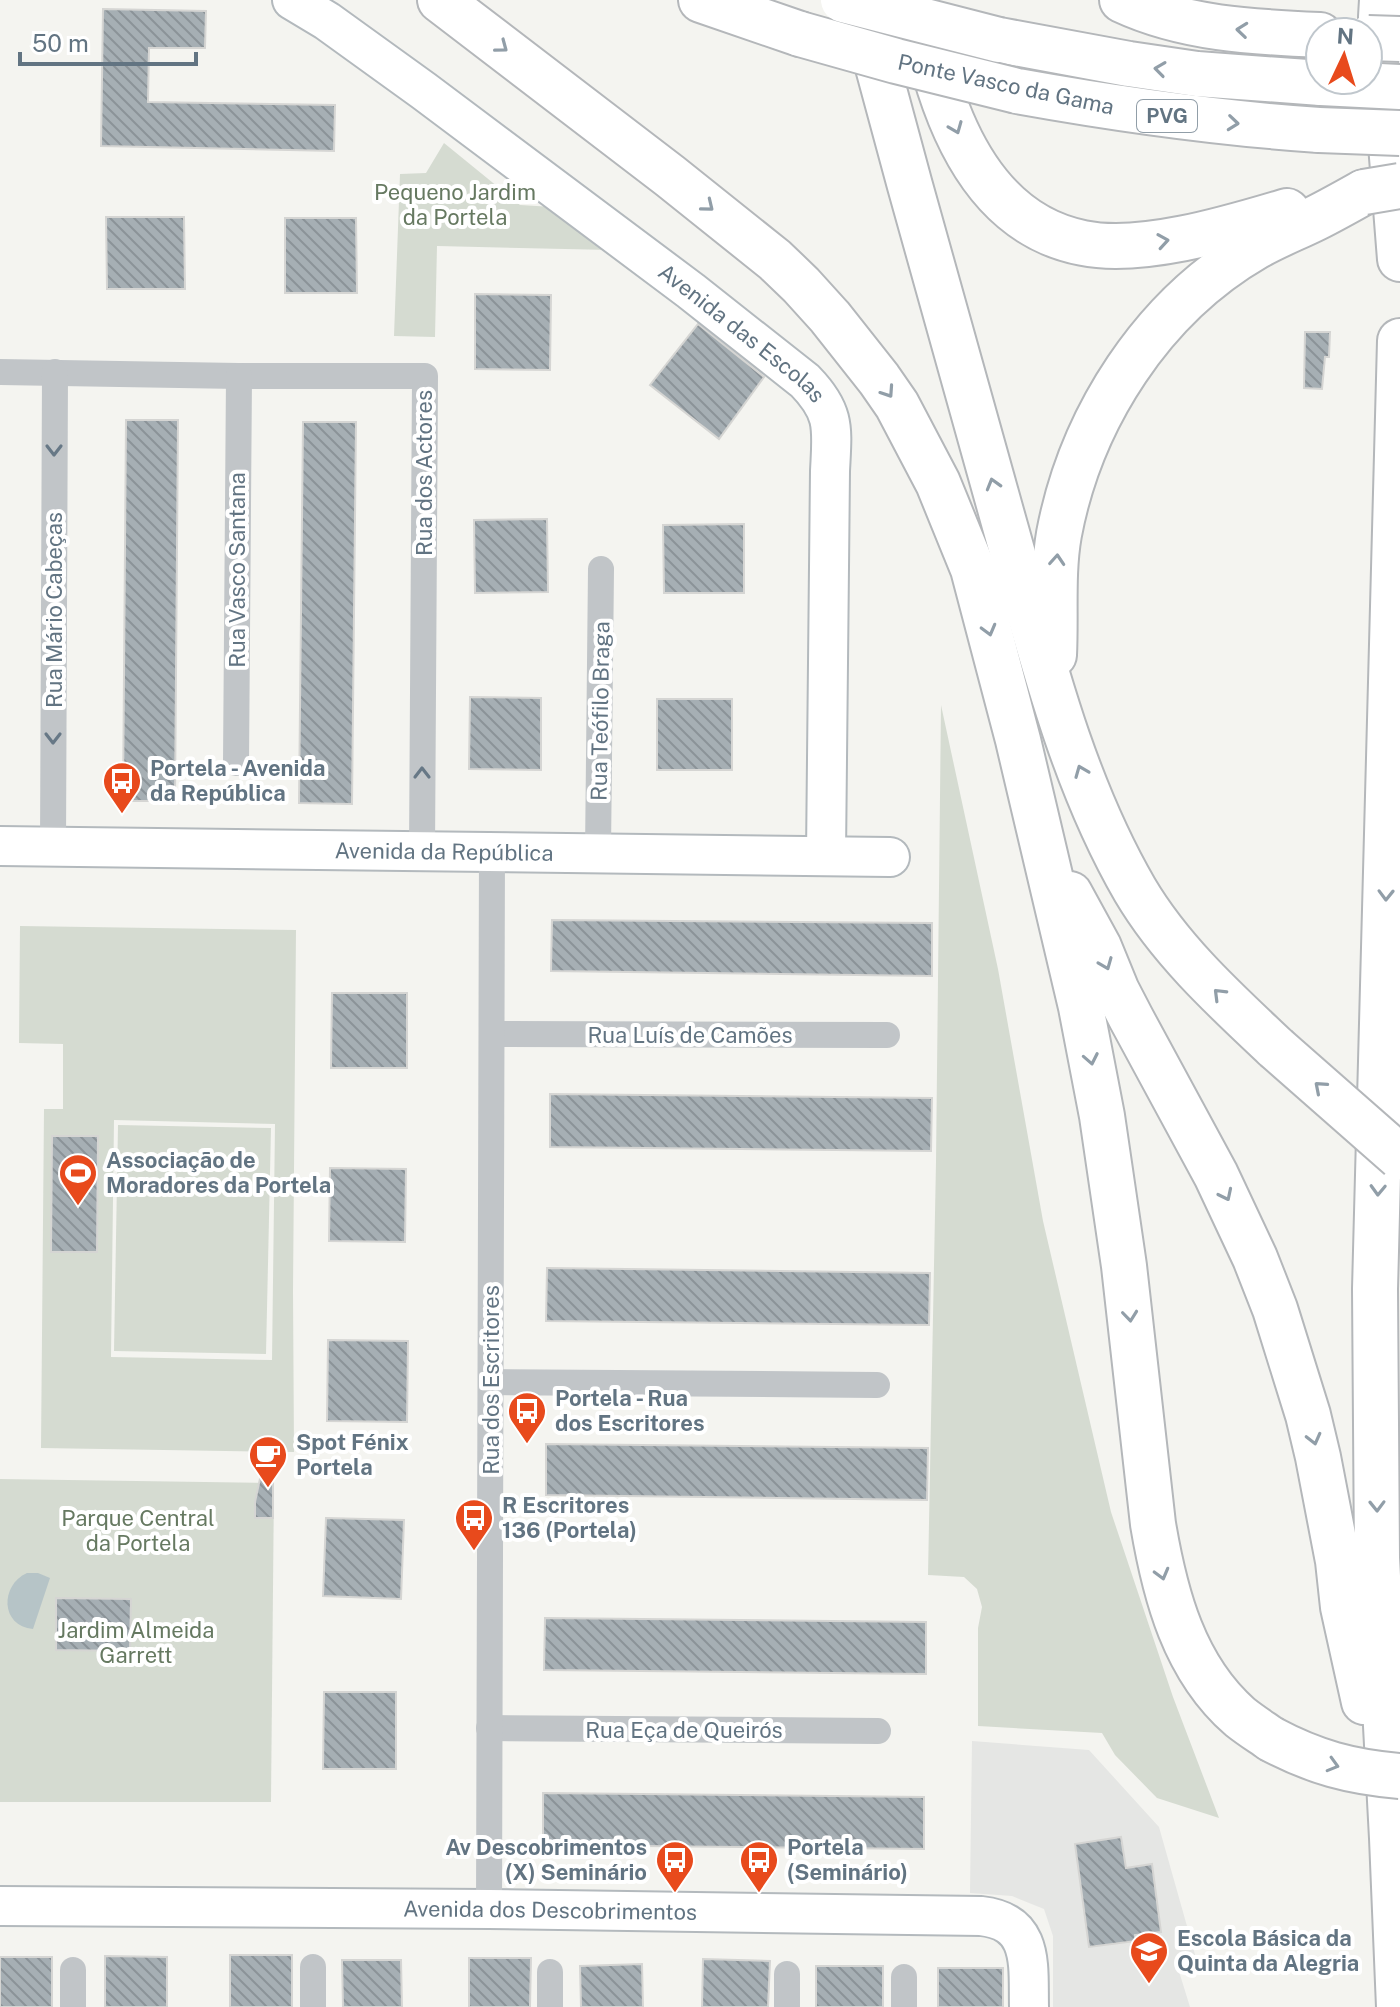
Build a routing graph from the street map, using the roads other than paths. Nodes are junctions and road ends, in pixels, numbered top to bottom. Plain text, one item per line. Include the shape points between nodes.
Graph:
1 (292, 0) edge
2 (440, 0) edge
3 (701, 0) edge
4 (843, 0) edge
5 (860, 0) edge
6 (917, 0) edge
7 (1122, 0) edge
8 (1382, 0) edge
9 (1304, 34) edge
10 (1400, 87) edge
11 (1400, 133) edge
12 (1382, 189) edge
13 (1400, 259) edge
14 (1400, 341) edge
15 (0, 372) edge
16 (55, 372) junction
17 (239, 376) junction
18 (601, 569) dead end
19 (1052, 694) junction
20 (236, 763) dead end
21 (0, 846) edge
22 (1044, 846) junction
23 (53, 847) junction
24 (422, 851) junction
25 (492, 851) junction
26 (598, 852) junction
27 (826, 855) junction
28 (890, 857) dead end
29 (492, 1034) junction
30 (887, 1035) dead end
31 (1400, 1157) edge
32 (491, 1382) junction
33 (877, 1385) dead end
34 (489, 1728) junction
35 (878, 1731) dead end
36 (1400, 1776) edge
37 (1392, 1838) junction
38 (0, 1906) edge
39 (489, 1909) junction
40 (313, 1967) dead end
41 (73, 1970) dead end
42 (550, 1972) dead end
43 (787, 1974) dead end
44 (904, 1977) dead end
45 (73, 2007) edge
46 (313, 2007) edge
47 (550, 2007) edge
48 (787, 2007) edge
49 (904, 2007) edge
50 (1029, 2007) edge
51 (1399, 2007) edge

1 - 27 street, Avenida das Escolas via 424,91 691,291 821,397 832,427
2 -> 22 highway via 775,260 879,379 938,483 973,569
3 -> 11 highway, Ponte Vasco da Gama / PVG, bridge via 800,34 1017,91 1165,116
10 -> 4 highway, Ponte Vasco da Gama / PVG, bridge via 1114,62 999,40
19 -> 5 highway
6 -> 12 highway via 944,100 964,149 1004,204 1058,236 1084,244 1189,237 1316,201
9 -> 7 highway via 1211,27
8 - 13 highway
19 -> 12 highway via 1058,537 1077,465 1128,366 1184,302 1234,261
14 -> 37 highway via 1375,1289 1377,1558
15 - 16 street, Rua dos Actores
16 - 17 street, Rua dos Actores
16 -> 23 street, Rua Mário Cabeças
17 - 20 street, Rua Vasco Santana
24 -> 17 street, Rua dos Actores via 425,376
18 - 26 street, Rua Teófilo Braga
31 -> 19 highway, bridge via 1204,979 1160,926 1110,843
21 - 23 street, Avenida da República
22 -> 36 highway, bridge via 1102,1116 1153,1524 1174,1615 1211,1686 1240,1717 1299,1754 1334,1766
22 -> 37 highway via 1216,1175 1275,1309 1318,1457 1343,1607
23 - 24 street, Avenida da República
24 - 25 street, Avenida da República
25 - 26 street, Avenida da República
25 - 29 street, Rua dos Escritores
26 - 27 street, Avenida da República
27 - 28 street, Avenida da República
29 - 30 street, Rua Luís de Camões
29 - 32 street, Rua dos Escritores
32 - 33 street
32 - 34 street, Rua dos Escritores
34 - 35 street, Rua Eça de Queirós
34 - 39 street, Rua dos Escritores
37 - 51 highway
38 - 39 street, Avenida dos Descobrimentos
39 - 50 street, Avenida dos Descobrimentos via 991,1918 1013,1927 1024,1944
40 - 46 street
41 - 45 street
42 - 47 street
43 - 48 street
44 - 49 street

